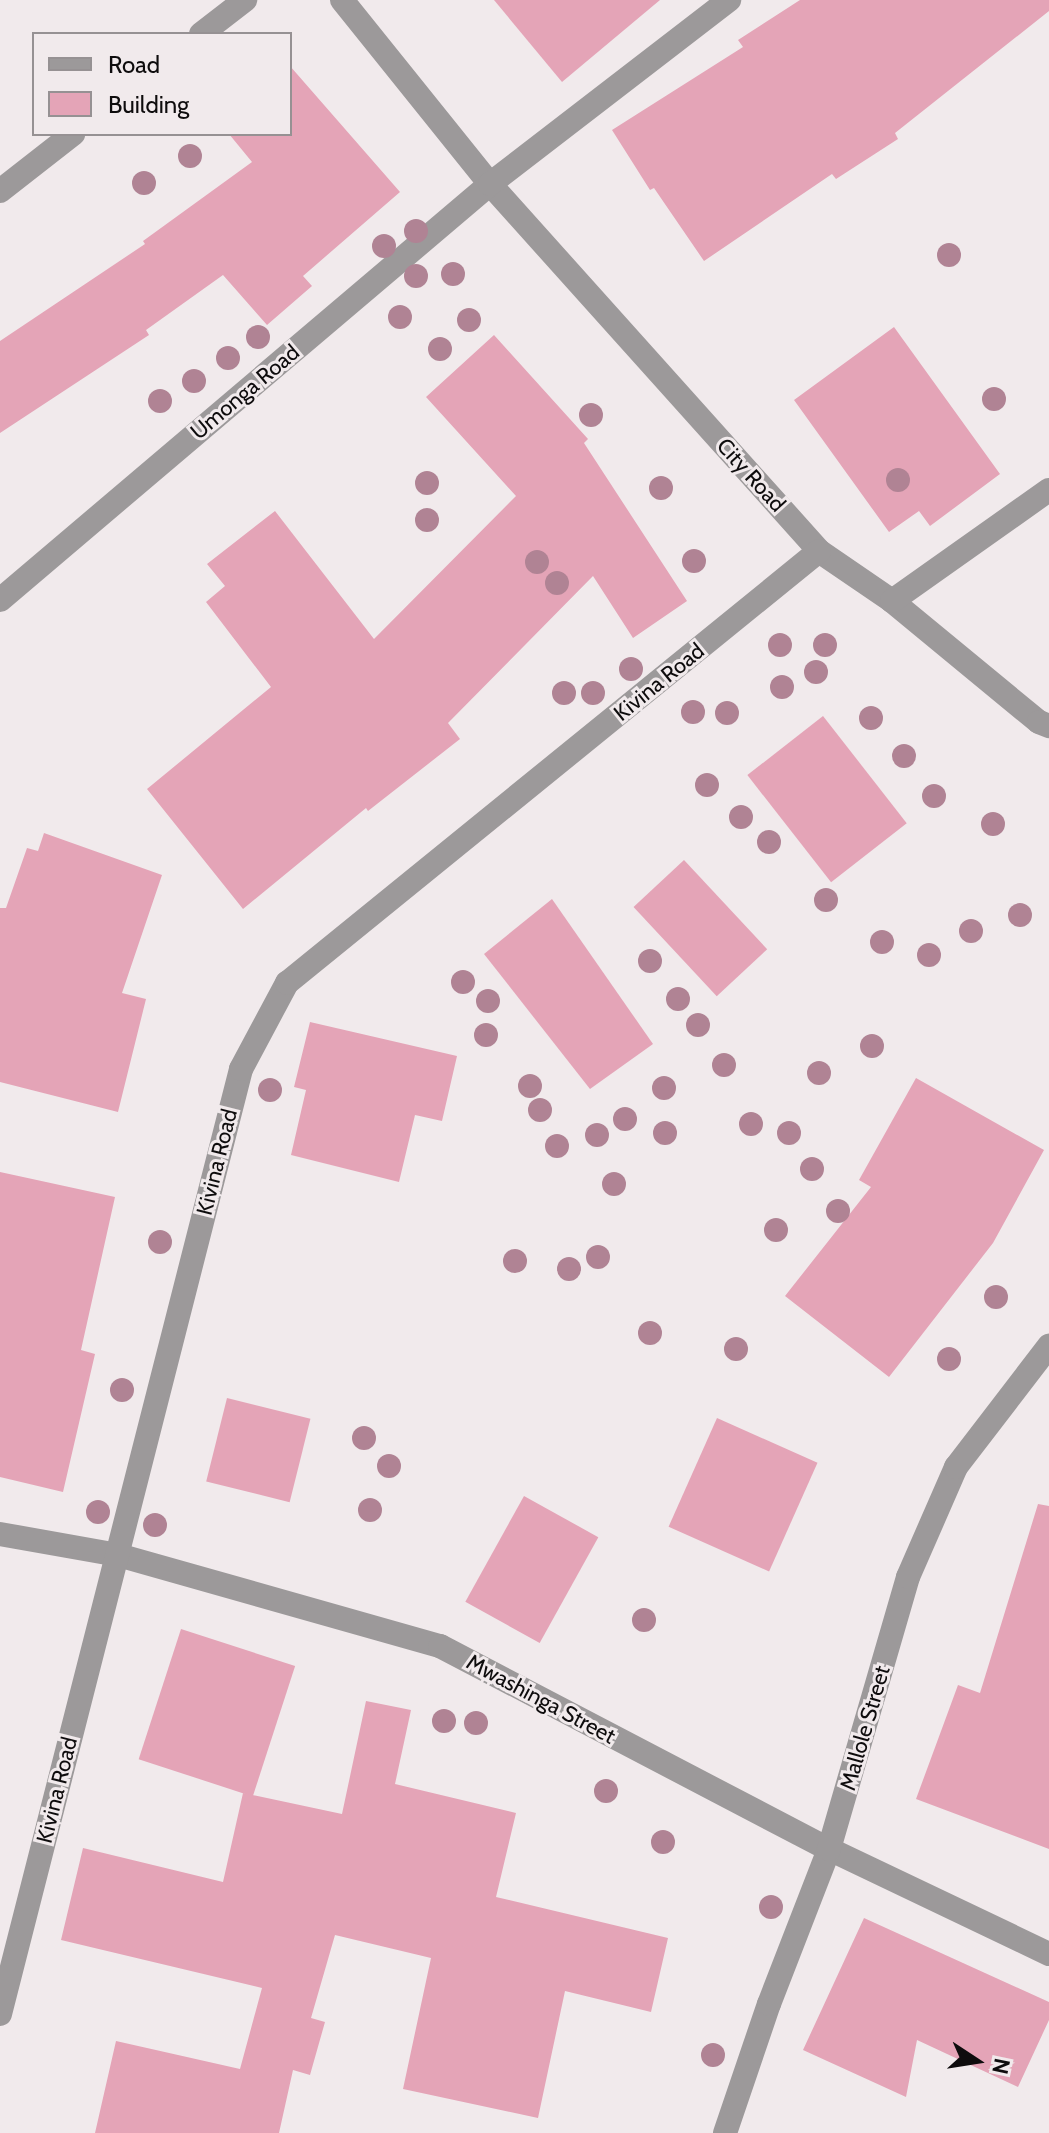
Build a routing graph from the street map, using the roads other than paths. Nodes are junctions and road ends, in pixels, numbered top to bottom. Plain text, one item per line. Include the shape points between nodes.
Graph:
1 (245, 0) edge
2 (342, 0) edge
3 (729, 0) edge
4 (204, 32) edge
5 (70, 136) edge
6 (490, 184) junction
7 (0, 191) edge
8 (1049, 490) edge
9 (819, 551) junction
10 (0, 600) edge
11 (892, 601) junction
12 (1049, 726) edge
13 (1049, 1346) edge
14 (0, 1534) edge
15 (118, 1555) junction
16 (829, 1849) junction
17 (1049, 1954) edge
18 (0, 2014) edge
19 (725, 2133) edge

1 - 4 street
2 - 6 street, City Road
3 - 6 street
5 - 7 street
6 - 9 street, City Road
6 - 10 street, Umonga Road
8 - 11 street
9 - 11 street, City Road
9 - 15 street, Kivina Road via 287,983 241,1069
11 - 12 street, City Road
13 - 16 street, Mallole Street via 956,1467 908,1577
14 - 15 street, Mwashinga Street
15 - 16 street, Mwashinga Street via 440,1646
15 - 18 street, Kivina Road
16 - 17 street, Mwashinga Street
16 - 19 street, Mallole Street

